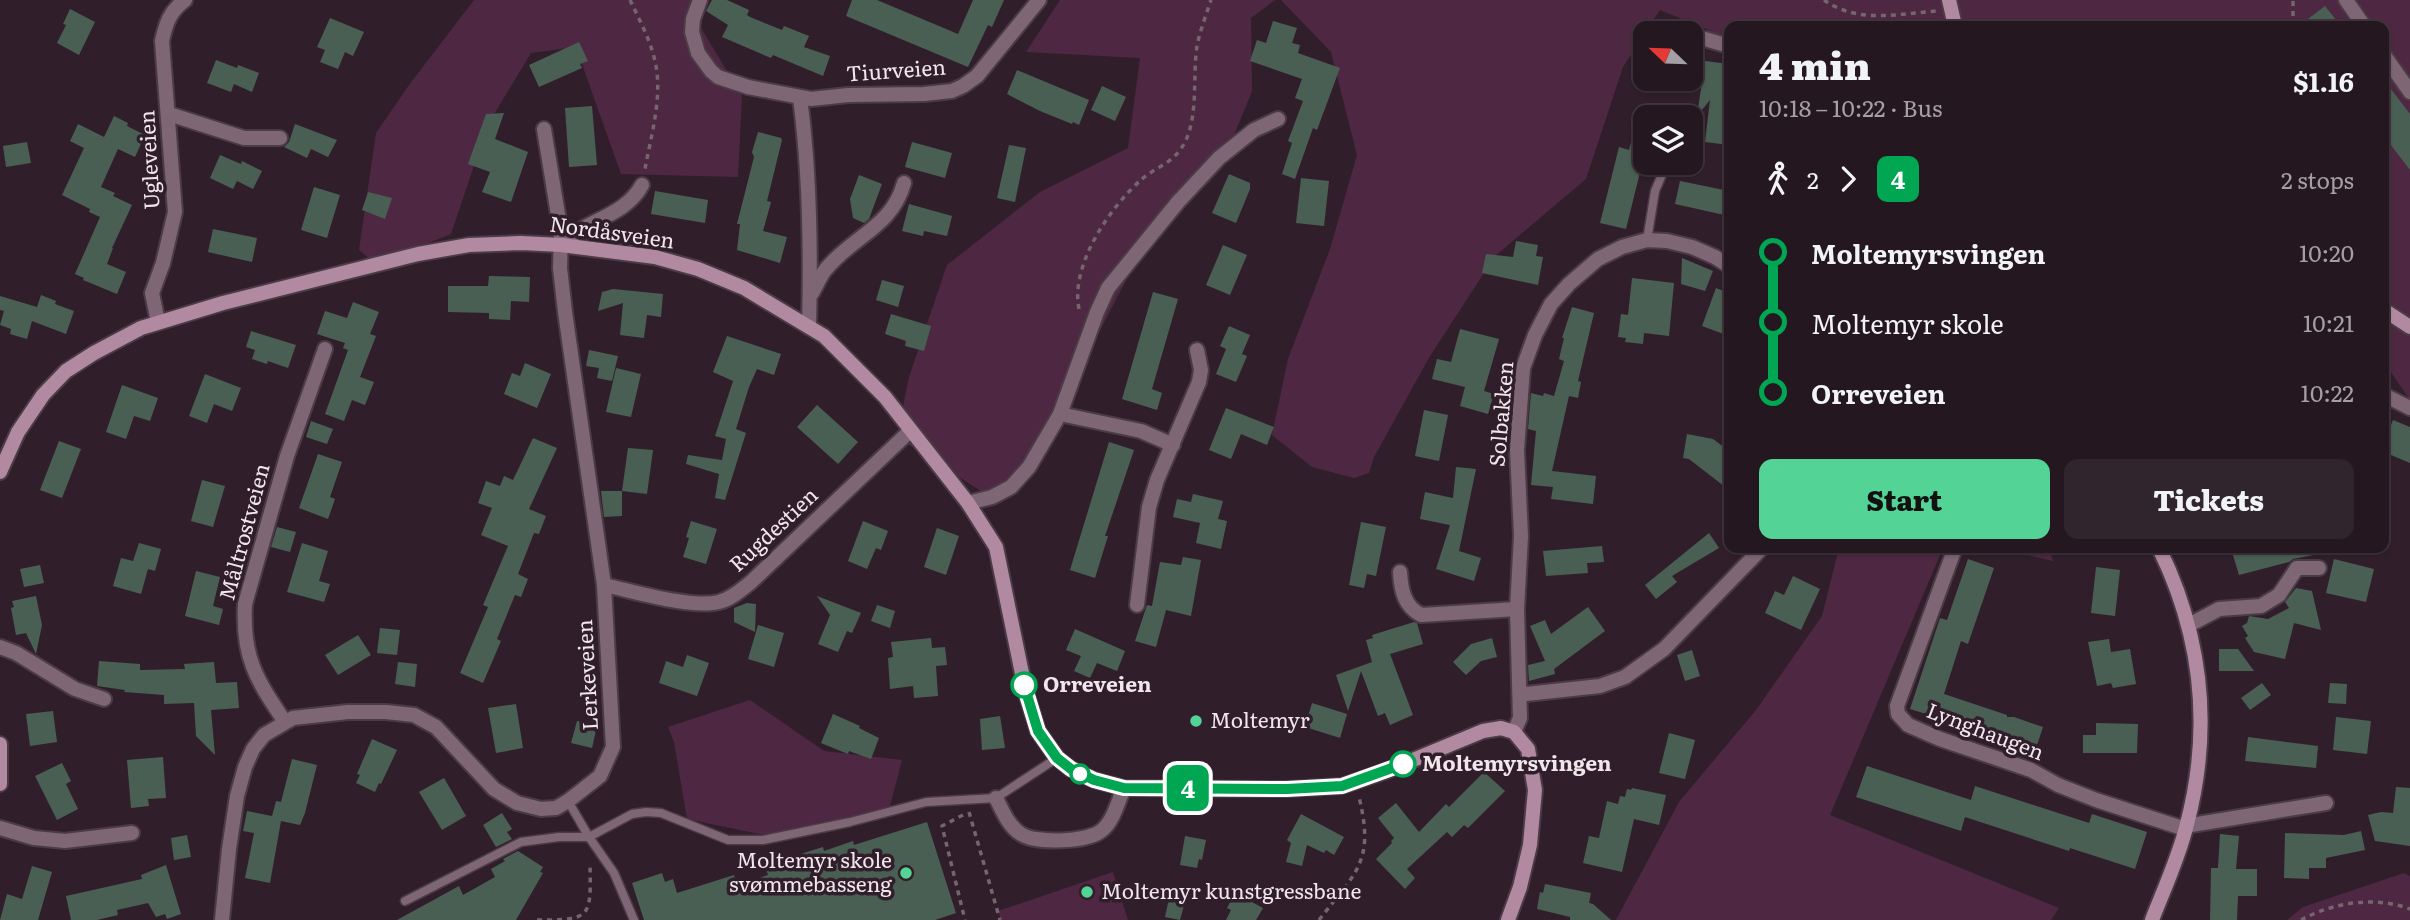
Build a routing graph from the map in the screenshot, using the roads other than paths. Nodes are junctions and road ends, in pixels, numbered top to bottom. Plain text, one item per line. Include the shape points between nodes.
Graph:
1 (185, 0) edge
2 (700, 0) edge
3 (1039, 0) edge
4 (2346, 0) edge
5 (2361, 21) edge
6 (1704, 39) dead end
7 (1724, 45) edge
8 (2389, 62) edge
9 (2410, 92) edge
10 (800, 98) junction
11 (169, 114) junction
12 (1278, 119) dead end
13 (544, 129) dead end
14 (280, 138) dead end
15 (1662, 175) edge
16 (904, 183) dead end
17 (642, 185) road end
18 (1647, 240) junction
19 (561, 245) junction
20 (1724, 263) edge
21 (810, 297) junction
22 (2389, 312) edge
23 (158, 322) junction
24 (809, 327) junction
25 (2410, 327) edge
26 (325, 349) dead end
27 (1197, 350) dead end
28 (2389, 398) edge
29 (2410, 408) edge
30 (1060, 414) junction
31 (910, 431) junction
32 (1173, 445) junction
33 (0, 472) edge
34 (968, 503) junction
35 (1757, 553) edge
36 (1953, 553) edge
37 (2161, 553) edge
38 (2319, 568) dead end
39 (1401, 572) dead end
40 (604, 585) junction
41 (1137, 605) dead end
42 (1517, 609) junction
43 (2189, 625) junction
44 (0, 647) edge
45 (1520, 692) junction
46 (104, 699) dead end
47 (285, 722) junction
48 (1514, 732) junction
49 (0, 744) edge
50 (1057, 758) junction
51 (0, 784) edge
52 (1124, 788) junction
53 (996, 798) junction
54 (568, 802) junction
55 (2326, 803) dead end
56 (2187, 826) junction
57 (0, 828) edge
58 (132, 833) dead end
59 (591, 841) junction
60 (405, 901) dead end
61 (222, 920) edge
62 (634, 920) edge
63 (1508, 920) edge
64 (2152, 920) edge

1 - 11 street, Ugleveien via 167,20 162,41
2 - 10 street, Tiurveien via 692,32 698,53 711,71 748,87
3 - 10 street, Tiurveien via 977,76 963,86 923,94
4 - 5 street
6 - 7 street
8 - 9 street
10 - 21 street
11 - 14 street via 244,138
11 - 23 street, Ugleveien via 176,212 152,293
12 - 30 street via 1254,130 1219,158 1108,288
13 - 19 street, Lerkeveien
15 - 18 lane
16 - 21 street via 888,216 825,270
17 - 19 street via 615,212 578,230
18 - 20 street, Solbakken via 1692,247
18 - 42 street, Solbakken via 1598,259 1551,304 1535,335 1524,368 1517,450 1521,536
19 - 23 main road, Nordåsveien via 469,245 418,254
19 - 24 main road, Nordåsveien via 655,257 698,269 744,288
19 - 40 street, Lerkeveien via 565,312
21 - 24 street
22 - 25 main road
23 - 33 main road, Nordåsveien via 66,371 24,423
24 - 31 main road, Nordåsveien via 862,373
26 - 47 street, Måltrostveien via 245,604 248,655
27 - 32 street via 1199,382
28 - 29 street
30 - 32 street via 1141,431
30 - 34 street via 1029,467 1011,487
31 - 34 main road, Nordåsveien
31 - 40 street, Rugdestien via 733,596 700,605
32 - 41 street via 1149,507
34 - 50 main road, Nordåsveien via 996,547 1026,693 1038,731
35 - 45 street via 1664,649 1625,677 1600,686
36 - 56 street, Lynghaugen via 1897,706 1898,714 1918,730 2031,770 2096,800
37 - 43 main road
38 - 43 street via 2297,568 2279,595 2261,606 2219,609
39 - 42 street via 1407,603 1421,615
40 - 54 street, Lerkeveien via 613,747 600,776
42 - 45 street, Solbakken
43 - 56 main road via 2202,733
44 - 46 street via 75,689
45 - 48 street, Solbakken via 1520,718
47 - 54 street, Lerkeveien via 348,712 414,715 436,727 494,789 517,803 541,809
47 - 61 street, Lerkeveien via 264,735 245,767 233,822
48 - 52 main road via 1501,728 1483,731 1342,786
48 - 63 main road via 1528,749 1535,790 1530,845
49 - 51 main road
50 - 52 main road via 1094,780
50 - 53 lane
52 - 53 street via 1108,824 1085,838 1036,840 1020,834
53 - 59 lane via 926,802 763,840 727,840 662,813 646,812 632,814
54 - 59 lane
55 - 56 street
56 - 64 main road
57 - 58 street via 65,841
59 - 60 lane via 559,837 521,842
59 - 62 lane via 614,873

